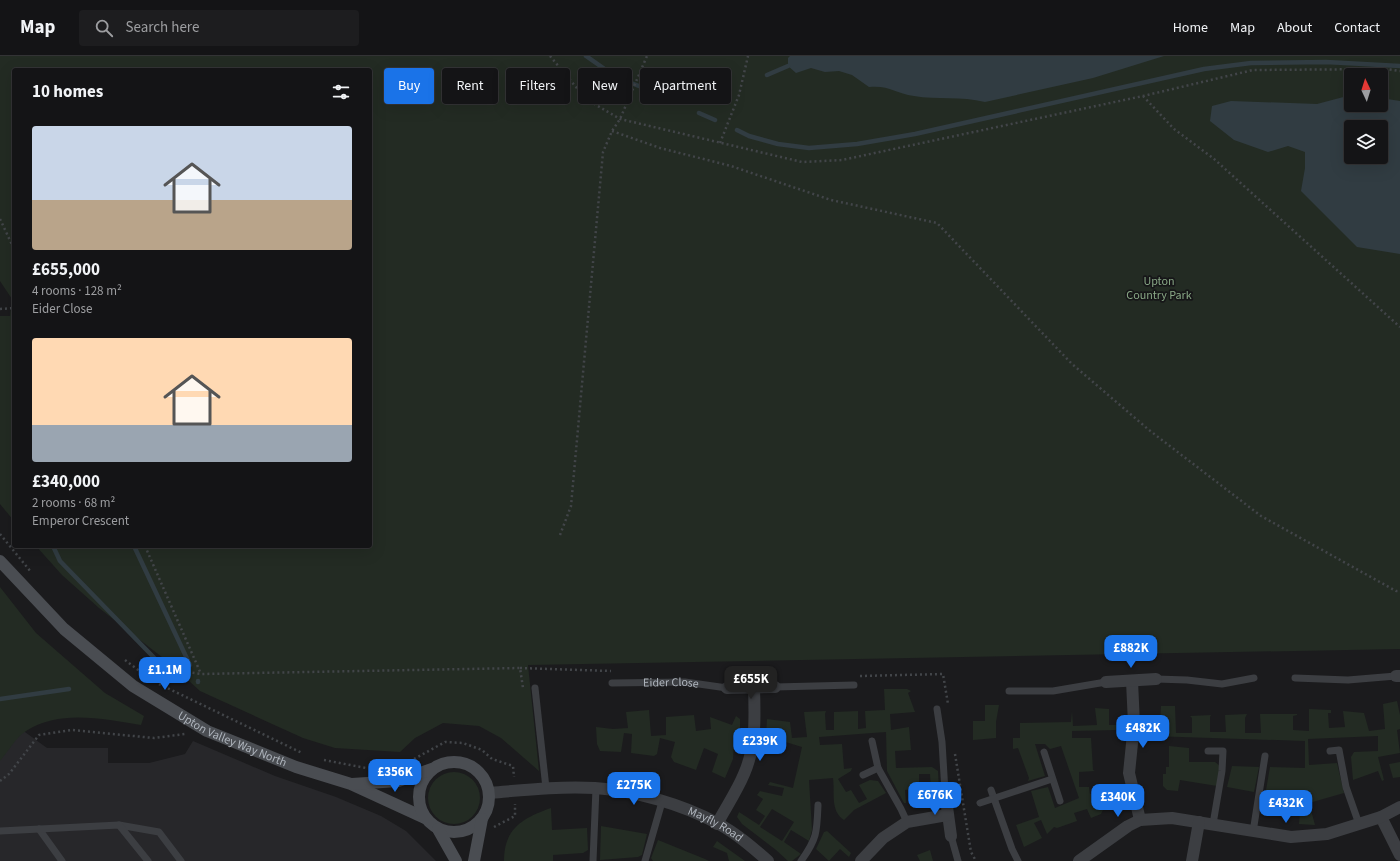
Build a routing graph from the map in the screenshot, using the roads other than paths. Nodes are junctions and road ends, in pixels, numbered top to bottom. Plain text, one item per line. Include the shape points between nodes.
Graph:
1 (0, 561) edge
2 (1398, 676) edge
3 (1254, 678) dead end
4 (1295, 678) dead end
5 (1156, 680) joint
6 (1132, 681) junction
7 (1106, 682) joint
8 (612, 683) dead end
9 (854, 685) dead end
10 (775, 687) joint
11 (535, 688) dead end
12 (727, 688) joint
13 (754, 688) junction
14 (1009, 691) dead end
15 (937, 709) dead end
16 (872, 740) dead end
17 (1208, 751) dead end
18 (1330, 751) dead end
19 (1044, 752) dead end
20 (1265, 756) dead end
21 (878, 768) junction
22 (432, 769) junction
23 (863, 775) dead end
24 (1052, 779) junction
25 (351, 784) junction
26 (546, 788) junction
27 (596, 788) junction
28 (991, 790) dead end
29 (945, 792) joint
30 (489, 793) junction
31 (994, 799) junction
32 (1060, 801) dead end
33 (662, 802) junction
34 (980, 803) dead end
35 (818, 805) dead end
36 (1400, 807) edge
37 (947, 815) junction
38 (1381, 817) junction
39 (425, 818) junction
40 (482, 819) junction
41 (1140, 820) junction
42 (907, 822) junction
43 (1199, 822) junction
44 (717, 824) junction
45 (1213, 824) junction
46 (1359, 824) junction
47 (119, 825) junction
48 (39, 829) junction
49 (438, 829) junction
50 (0, 831) edge
51 (1253, 832) junction
52 (951, 836) joint
53 (1400, 855) edge
54 (62, 861) edge
55 (148, 861) edge
56 (181, 861) edge
57 (456, 861) edge
58 (474, 861) edge
59 (593, 861) edge
60 (645, 861) edge
61 (768, 861) edge
62 (801, 861) edge
63 (861, 861) edge
64 (958, 861) edge
65 (1018, 861) edge
66 (1079, 861) edge
67 (1192, 861) edge

1 - 25 street, Upton Valley Way North via 70,634 134,686 207,731 296,767
2 - 4 lane via 1348,680
3 - 5 lane via 1222,684
5 - 6 street
6 - 7 street
6 - 41 street via 1134,724 1129,773
7 - 14 lane via 1053,691
8 - 12 lane, Eider Close via 686,682
9 - 10 lane, Eider Close
10 - 13 street, Eider Close
11 - 26 lane
12 - 13 street, Eider Close
13 - 44 street via 753,746 744,774
15 - 29 lane
16 - 21 lane
17 - 45 lane via 1223,751
18 - 46 lane via 1339,750 1346,787
19 - 24 lane
20 - 51 lane
21 - 23 lane
21 - 42 lane
22 - 25 street, Upton Valley Way North via 398,780
22 - 30 street via 454,762 465,764 483,777
22 - 39 street via 424,778 419,790 419,802
24 - 31 lane
24 - 32 lane
25 - 39 street, Upton Valley Way North
26 - 27 street, Mayfly Road
26 - 30 street, Mayfly Road
27 - 33 street, Mayfly Road via 630,793
27 - 59 lane
28 - 31 lane
29 - 37 street
30 - 40 street via 488,810
31 - 34 lane
31 - 65 lane
33 - 44 street, Mayfly Road
33 - 60 lane
35 - 62 lane via 817,833 812,846
36 - 38 street
37 - 42 street
37 - 52 street
38 - 46 street
38 - 53 street
39 - 49 street
40 - 49 street via 458,833
40 - 58 street
41 - 43 street via 1172,818
41 - 66 street
42 - 63 street via 883,838
43 - 45 street
43 - 67 street
44 - 61 street, Mayfly Road via 748,843
45 - 51 street
46 - 51 street via 1327,834 1291,837
47 - 48 lane
47 - 55 lane
47 - 56 lane via 159,832
48 - 50 lane
48 - 54 lane
49 - 57 street
52 - 64 lane

